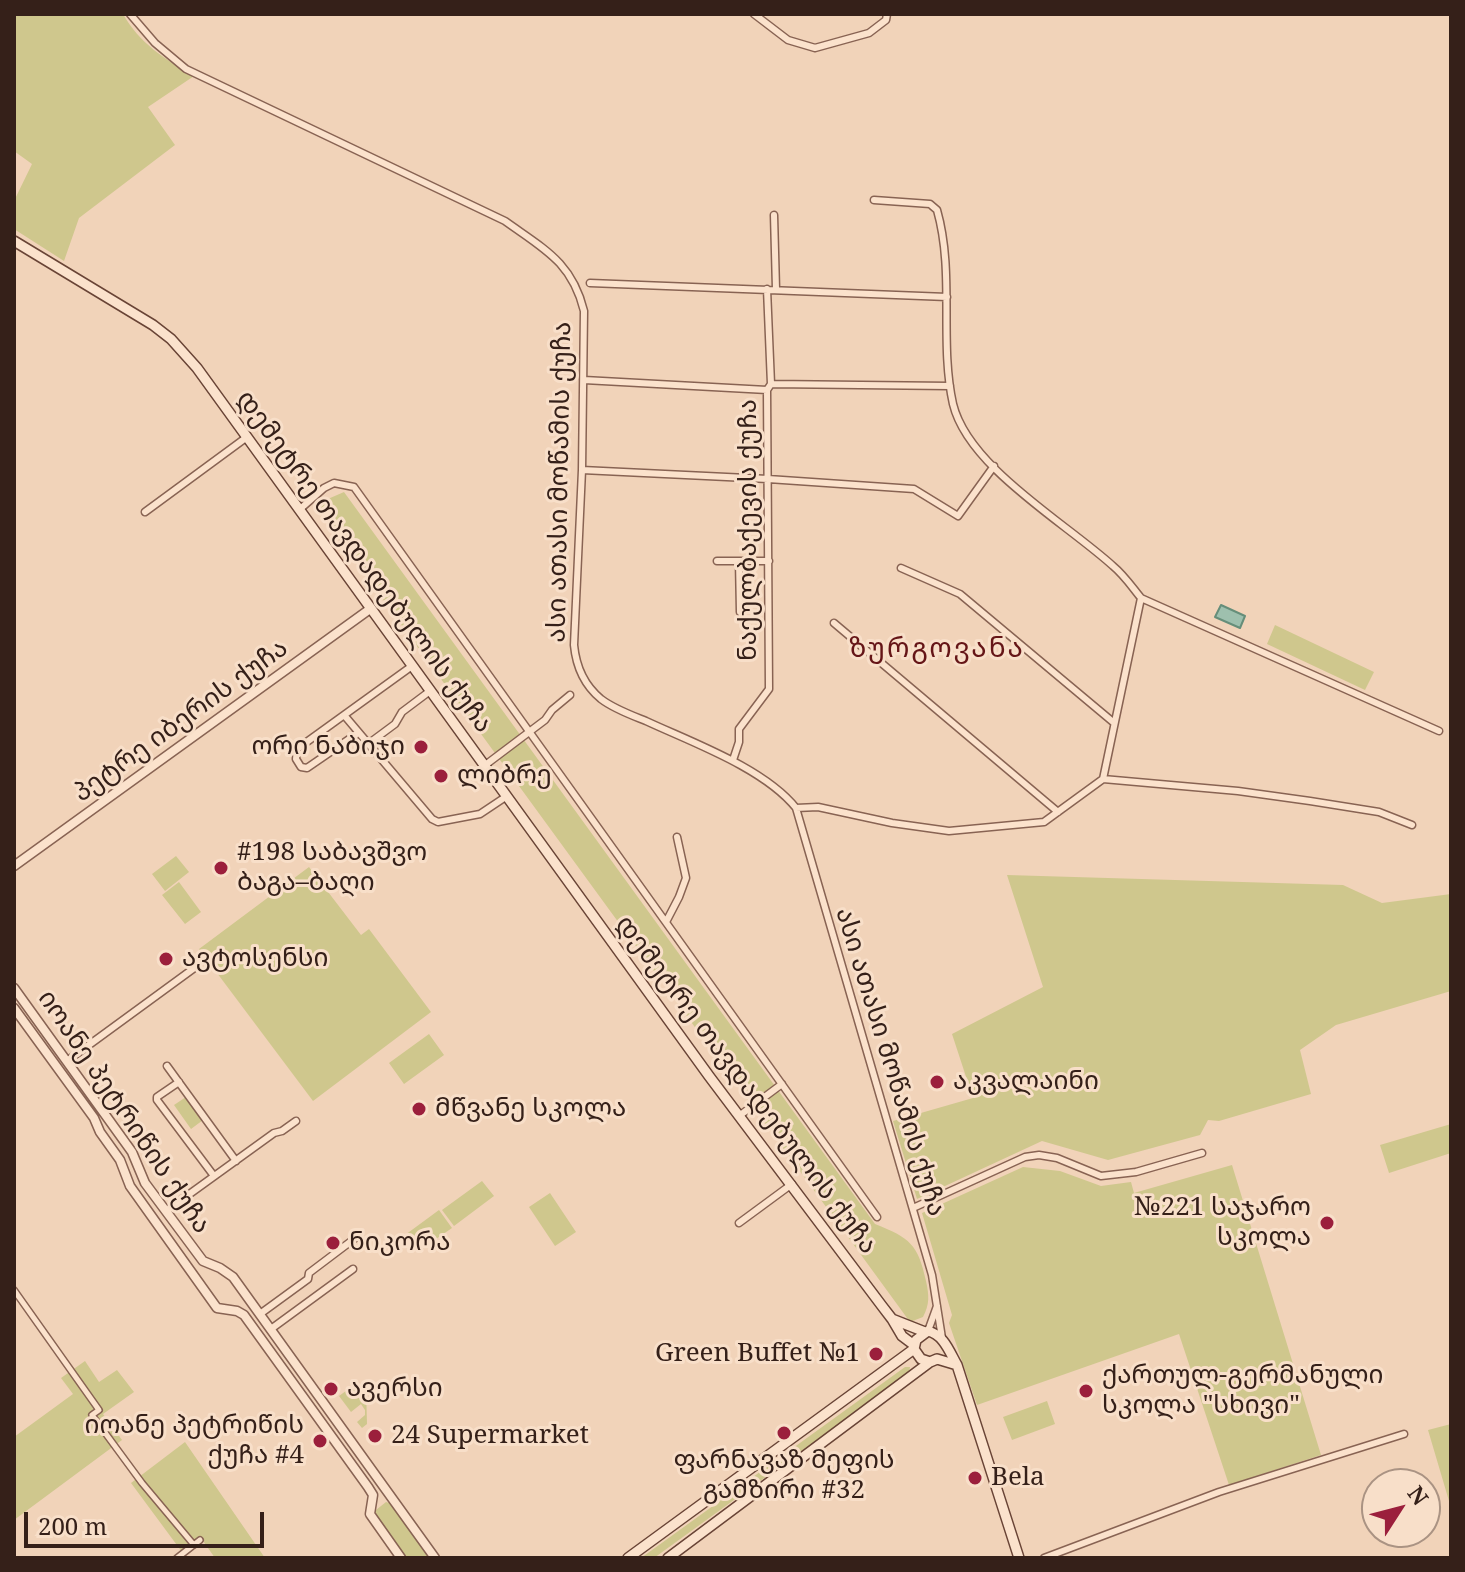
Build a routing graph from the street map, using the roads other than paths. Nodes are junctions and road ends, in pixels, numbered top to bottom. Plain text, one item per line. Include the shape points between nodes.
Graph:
1 (130, 14) edge
2 (754, 14) edge
3 (887, 14) edge
4 (874, 200) dead end
5 (774, 215) dead end
6 (14, 241) edge
7 (590, 283) dead end
8 (767, 289) junction
9 (776, 289) junction
10 (947, 297) junction
11 (584, 380) junction
12 (950, 386) junction
13 (769, 387) junction
14 (247, 437) junction
15 (994, 466) junction
16 (582, 470) junction
17 (768, 479) junction
18 (299, 510) junction
19 (145, 512) dead end
20 (717, 561) dead end
21 (739, 561) junction
22 (769, 561) junction
23 (901, 568) dead end
24 (1141, 598) junction
25 (370, 609) junction
26 (740, 612) dead end
27 (834, 623) dead end
28 (412, 666) junction
29 (430, 691) junction
30 (570, 695) dead end
31 (344, 715) junction
32 (1113, 722) junction
33 (529, 731) junction
34 (1439, 731) dead end
35 (358, 733) junction
36 (368, 744) junction
37 (733, 760) junction
38 (484, 766) junction
39 (1103, 779) junction
40 (507, 796) junction
41 (796, 808) junction
42 (1058, 812) junction
43 (1412, 825) dead end
44 (677, 837) dead end
45 (14, 866) edge
46 (666, 922) junction
47 (197, 966) dead end
48 (14, 988) edge
49 (14, 1008) edge
50 (56, 1046) junction
51 (46, 1053) junction
52 (67, 1061) junction
53 (167, 1066) dead end
54 (179, 1082) junction
55 (782, 1084) junction
56 (104, 1111) junction
57 (739, 1116) junction
58 (94, 1118) junction
59 (296, 1121) dead end
60 (113, 1124) junction
61 (100, 1132) junction
62 (132, 1152) junction
63 (1202, 1153) dead end
64 (120, 1160) junction
65 (236, 1161) junction
66 (138, 1162) junction
67 (125, 1173) junction
68 (214, 1176) junction
69 (792, 1184) junction
70 (913, 1208) junction
71 (166, 1211) junction
72 (877, 1217) dead end
73 (739, 1223) dead end
74 (358, 1236) dead end
75 (353, 1269) dead end
76 (14, 1290) edge
77 (247, 1297) junction
78 (937, 1306) junction
79 (227, 1311) junction
80 (257, 1311) junction
81 (244, 1315) junction
82 (892, 1319) junction
83 (271, 1329) junction
84 (926, 1331) junction
85 (902, 1336) junction
86 (943, 1341) junction
87 (914, 1347) junction
88 (933, 1360) junction
89 (897, 1363) junction
90 (957, 1365) junction
91 (302, 1373) junction
92 (291, 1380) junction
93 (1404, 1434) dead end
94 (393, 1499) junction
95 (373, 1505) junction
96 (200, 1540) dead end
97 (194, 1545) junction
98 (177, 1558) edge
99 (401, 1558) edge
100 (435, 1558) edge
101 (628, 1558) edge
102 (668, 1558) edge
103 (1019, 1558) edge
104 (1044, 1558) edge

1 - 11 street, ასი ათასი მოწამის ქუჩა via 186,69 505,221 547,251 578,287 584,311
2 - 3 street via 788,40 815,48 869,33
4 - 10 street via 930,204 937,210
5 - 9 street
6 - 14 main road, დემეტრე თავდადებულის ქუჩა via 171,339
7 - 8 street
8 - 9 street
8 - 13 street, ნაქულბაქევის ქუჩა
9 - 10 street
10 - 12 street
11 - 13 street
11 - 16 street, ასი ათასი მოწამის ქუჩა
12 - 13 street
12 - 15 street via 958,420
13 - 17 street, ნაქულბაქევის ქუჩა
14 - 18 main road, დემეტრე თავდადებულის ქუჩა
14 - 19 street
15 - 17 street via 958,516 914,489
15 - 24 street via 1115,568
16 - 17 street
16 - 37 street, ასი ათასი მოწამის ქუჩა via 574,645 579,670 589,687 612,706
17 - 22 street, ნაქულბაქევის ქუჩა
18 - 25 main road, დემეტრე თავდადებულის ქუჩა
18 - 33 street, დემეტრე თავდადებულის ქუჩა via 334,483 354,487
20 - 21 street
21 - 22 street
21 - 26 street
22 - 37 street, ნაქულბაქევის ქუჩა via 769,689 739,729
23 - 32 street via 960,594
24 - 32 street
24 - 34 street
25 - 28 main road, დემეტრე თავდადებულის ქუჩა
25 - 45 street, პეტრე იბერის ქუჩა
27 - 42 street
28 - 29 main road, დემეტრე თავდადებულის ქუჩა
28 - 31 street
29 - 36 street
29 - 38 main road, დემეტრე თავდადებულის ქუჩა
30 - 33 street
31 - 35 street
31 - 35 street via 297,749 301,767 309,767
32 - 39 street
33 - 38 street
33 - 46 street, დემეტრე თავდადებულის ქუჩა
35 - 36 street
36 - 40 street via 438,822 480,814
37 - 41 street, ასი ათასი მოწამის ქუჩა
38 - 40 main road, დემეტრე თავდადებულის ქუჩა
39 - 42 street
39 - 43 street via 1323,803 1379,812
40 - 57 main road, დემეტრე თავდადებულის ქუჩა
41 - 42 street via 818,807 949,831 1044,822
41 - 70 street, ასი ათასი მოწამის ქუჩა
44 - 46 street via 686,878
46 - 55 street, დემეტრე თავდადებულის ქუჩა
47 - 52 street
48 - 50 street, იოანე პეტრიწის ქუჩა
49 - 51 street, იოანე პეტრიწის ქუჩა
50 - 51 street
50 - 52 street, იოანე პეტრიწის ქუჩა
51 - 58 street, იოანე პეტრიწის ქუჩა
52 - 56 street, იოანე პეტრიწის ქუჩა
53 - 54 street
54 - 65 street
54 - 68 street via 157,1100
55 - 57 street
55 - 72 street, დემეტრე თავდადებულის ქუჩა
56 - 58 street via 104,1119
56 - 60 street, იოანე პეტრიწის ქუჩა
57 - 69 main road, დემეტრე თავდადებულის ქუჩა
58 - 61 street, იოანე პეტრიწის ქუჩა
59 - 65 street
60 - 61 street via 107,1122
60 - 62 street, იოანე პეტრიწის ქუჩა
61 - 64 street, იოანე პეტრიწის ქუჩა
62 - 64 street via 126,1163
62 - 66 street, იოანე პეტრიწის ქუჩა
63 - 70 street via 1101,1176 1057,1158 1025,1157
64 - 67 street, იოანე პეტრიწის ქუჩა
65 - 68 street
66 - 67 street
66 - 71 street, იოანე პეტრიწის ქუჩა via 145,1183
67 - 79 street, იოანე პეტრიწის ქუჩა via 217,1308
68 - 71 street
69 - 73 street
69 - 82 main road, დემეტრე თავდადებულის ქუჩა
70 - 78 street, ასი ათასი მოწამის ქუჩა
71 - 77 street, იოანე პეტრიწის ქუჩა via 203,1261 233,1277
74 - 80 street via 308,1279
75 - 83 street
76 - 97 street via 99,1410 92,1415
77 - 79 street
77 - 80 street, იოანე პეტრიწის ქუჩა
78 - 84 street
78 - 86 street, ასი ათასი მოწამის ქუჩა
79 - 81 street
80 - 81 street
80 - 83 street, იოანე პეტრიწის ქუჩა
81 - 92 street
82 - 84 main road
82 - 85 main road, დემეტრე თავდადებულის ქუჩა
83 - 91 street, იოანე პეტრიწის ქუჩა
84 - 86 main road
84 - 87 main road
85 - 87 main road
85 - 89 main road
86 - 88 main road via 943,1352
86 - 90 main road
87 - 88 main road via 918,1356
87 - 89 main road
88 - 90 main road
88 - 102 main road
89 - 101 main road
90 - 103 main road
91 - 92 street
91 - 94 street, იოანე პეტრიწის ქუჩა
92 - 95 street via 368,1487
93 - 104 street via 1219,1492
94 - 95 street via 382,1498
94 - 100 street, იოანე პეტრიწის ქუჩა
95 - 99 street via 370,1514
96 - 97 street
97 - 98 street

